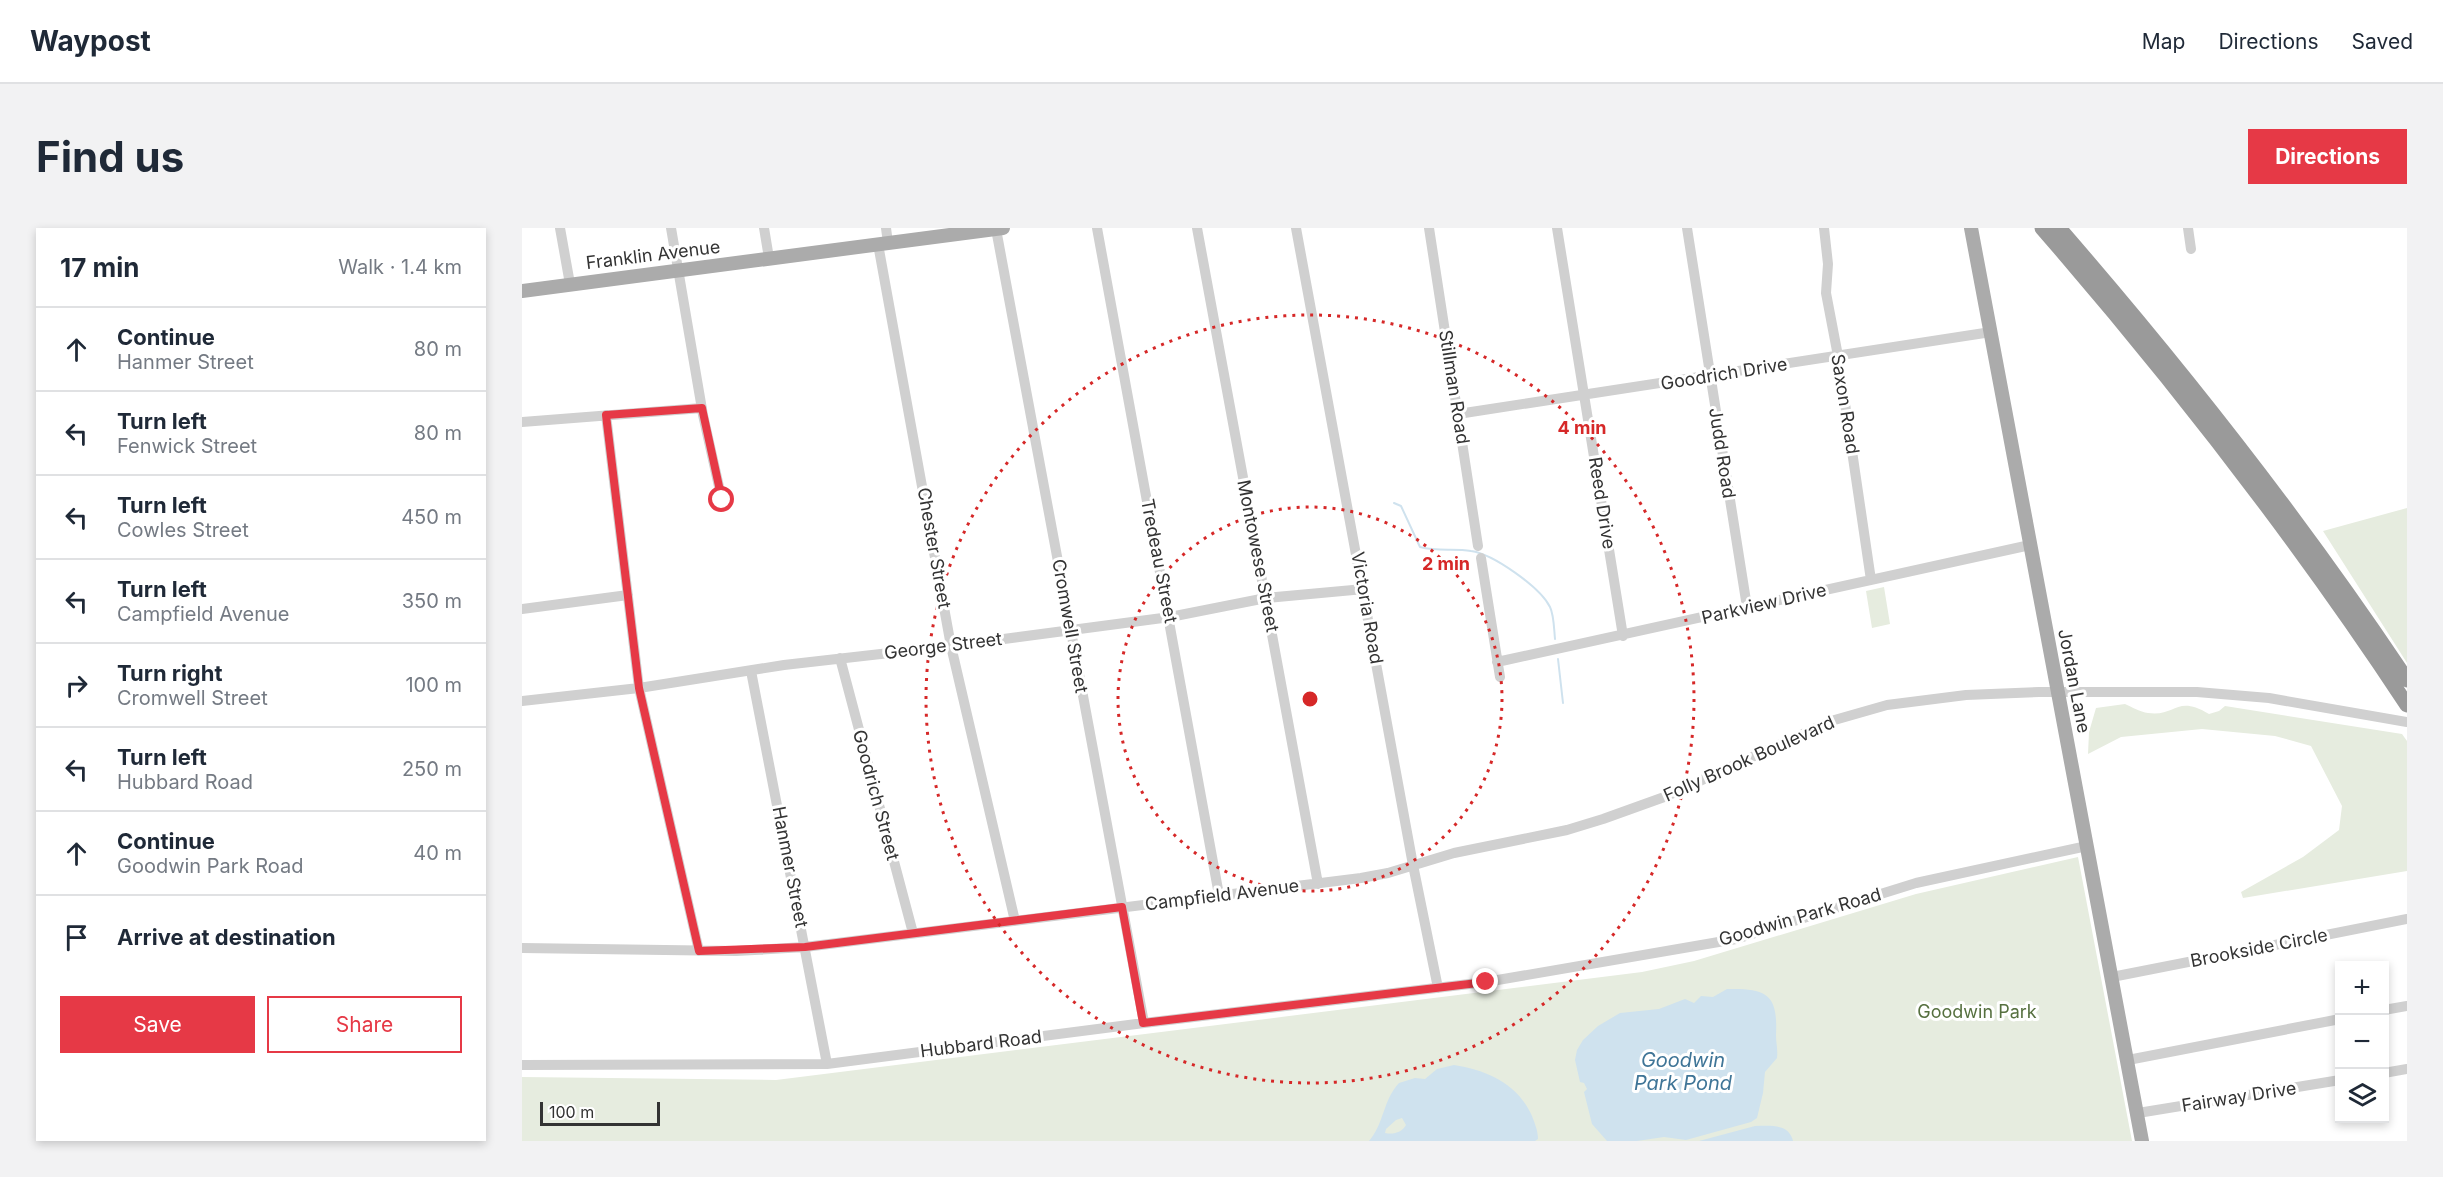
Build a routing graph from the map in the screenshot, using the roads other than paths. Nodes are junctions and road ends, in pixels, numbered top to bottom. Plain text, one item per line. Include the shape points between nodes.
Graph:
1 (560, 228) edge
2 (671, 228) edge
3 (764, 228) edge
4 (885, 228) edge
5 (1000, 228) edge
6 (1097, 228) edge
7 (1197, 228) edge
8 (1296, 228) edge
9 (1429, 228) edge
10 (1557, 228) edge
11 (1687, 228) edge
12 (1824, 228) edge
13 (1971, 228) edge
14 (2042, 228) edge
15 (2059, 228) edge
16 (2188, 228) edge
17 (883, 244) junction
18 (2191, 249) dead end
19 (770, 258) junction
20 (679, 270) junction
21 (570, 284) junction
22 (522, 291) edge
23 (1991, 332) junction
24 (1838, 356) junction
25 (1710, 377) junction
26 (1585, 395) junction
27 (702, 408) junction
28 (1458, 414) junction
29 (606, 415) junction
30 (522, 422) edge
31 (722, 500) dead end
32 (2030, 545) junction
33 (1478, 546) dead end
34 (1481, 558) dead end
35 (1871, 580) junction
36 (1364, 589) junction
37 (628, 595) junction
38 (1266, 598) junction
39 (1747, 607) junction
40 (522, 609) edge
41 (1170, 617) junction
42 (1071, 629) junction
43 (1623, 636) junction
44 (951, 646) junction
45 (840, 658) junction
46 (1497, 662) junction
47 (752, 671) junction
48 (1500, 677) dead end
49 (2407, 680) edge
50 (639, 688) junction
51 (2058, 693) junction
52 (522, 701) edge
53 (2407, 705) edge
54 (2407, 722) edge
55 (2087, 846) junction
56 (1454, 853) joint
57 (1413, 865) junction
58 (1318, 884) junction
59 (1219, 895) junction
60 (1122, 907) junction
61 (2407, 919) edge
62 (1015, 921) junction
63 (913, 933) junction
64 (805, 947) junction
65 (522, 948) edge
66 (699, 951) junction
67 (2112, 977) junction
68 (1438, 988) junction
69 (2407, 1006) edge
70 (2389, 1009) edge
71 (2335, 1020) edge
72 (1143, 1023) junction
73 (2128, 1060) junction
74 (827, 1064) junction
75 (522, 1065) edge
76 (2407, 1069) edge
77 (2389, 1072) edge
78 (2335, 1081) edge
79 (2138, 1113) junction
80 (2142, 1141) edge

1 - 21 street
2 - 20 street
3 - 19 street
4 - 17 street, Chester Street
5 - 17 main road, Franklin Avenue
5 - 42 street, Cromwell Street
6 - 41 street, Tredeau Street
7 - 38 street, Montowese Street
8 - 36 street, Victoria Road
9 - 28 street, Stillman Road
10 - 26 street, Reed Drive
11 - 25 street, Judd Road
12 - 24 street, Saxon Road via 1826,294
13 - 23 main road, Jordan Lane
14 - 53 highway via 2146,349 2247,479
15 - 49 highway via 2236,441
16 - 18 street
17 - 19 main road, Franklin Avenue
17 - 44 street, Chester Street
19 - 20 main road, Franklin Avenue
20 - 21 main road, Franklin Avenue
20 - 27 street
21 - 22 main road, Franklin Avenue
23 - 24 street, Goodrich Drive
23 - 32 main road, Jordan Lane
24 - 25 street, Goodrich Drive
24 - 35 street, Saxon Road
25 - 26 street, Goodrich Drive
25 - 39 street, Judd Road
26 - 28 street, Goodrich Drive
26 - 43 street, Reed Drive
27 - 29 street
27 - 31 street
28 - 33 street, Stillman Road
29 - 30 street
29 - 37 street
32 - 35 street, Parkview Drive
32 - 51 main road, Jordan Lane
34 - 46 street
35 - 39 street, Parkview Drive
36 - 38 street, George Street
36 - 57 street, Victoria Road
37 - 40 street
37 - 50 street
38 - 41 street, George Street
38 - 58 street, Montowese Street
39 - 43 street, Parkview Drive
41 - 42 street, George Street
41 - 59 street, Tredeau Street
42 - 44 street, George Street
42 - 60 street, Cromwell Street
43 - 46 street, Parkview Drive
44 - 45 street, George Street
44 - 62 street, Chester Street
45 - 47 street, George Street
45 - 63 street, Goodrich Street
46 - 48 street
47 - 50 street, George Street
47 - 64 street, Hanmer Street
50 - 52 street, George Street
50 - 66 street
51 - 54 street, Folly Brook Boulevard via 2238,695
51 - 55 main road, Jordan Lane
51 - 56 street, Folly Brook Boulevard via 1966,695 1887,705 1831,721 1631,810 1566,830
55 - 67 main road, Jordan Lane
55 - 68 street, Goodwin Park Road via 1916,883 1736,939
56 - 57 street, Campfield Avenue
57 - 58 street, Campfield Avenue
57 - 68 street, Victoria Road
58 - 59 street, Campfield Avenue
59 - 60 street, Campfield Avenue
60 - 62 street, Campfield Avenue
60 - 72 street, Cromwell Street
61 - 67 street, Brookside Circle
62 - 63 street, Campfield Avenue
63 - 64 street, Campfield Avenue
64 - 66 street, Campfield Avenue
64 - 74 street, Hanmer Street
65 - 66 street, Campfield Avenue
67 - 73 main road, Jordan Lane
68 - 72 street, Hubbard Road
69 - 70 street
71 - 73 street
72 - 74 street, Hubbard Road
73 - 79 main road, Jordan Lane
74 - 75 street, Hubbard Road
76 - 77 street
78 - 79 street, Fairway Drive
79 - 80 main road, Jordan Lane

